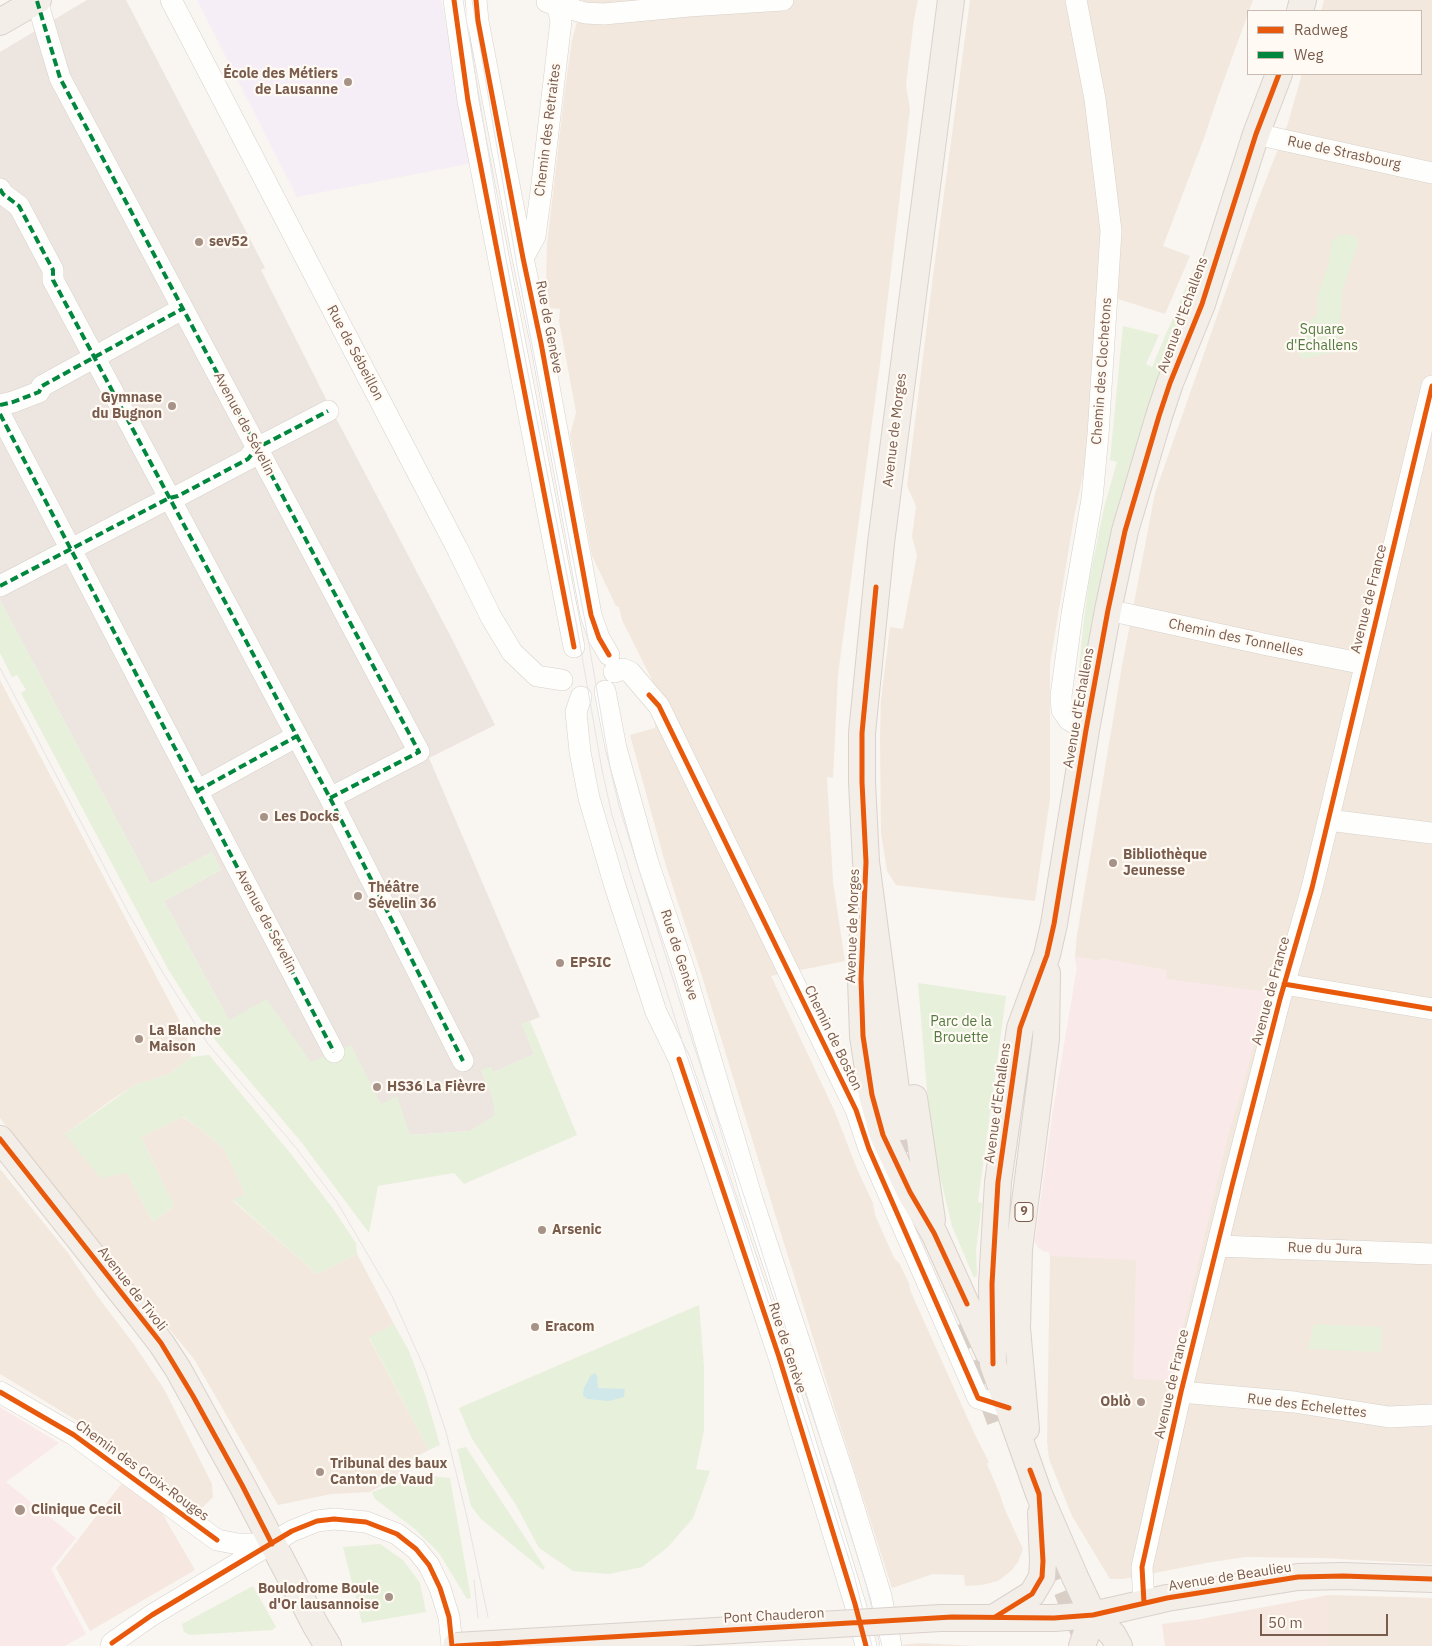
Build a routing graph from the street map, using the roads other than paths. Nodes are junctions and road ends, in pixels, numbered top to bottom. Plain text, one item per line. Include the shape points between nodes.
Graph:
1 (37, 0) edge
2 (171, 0) edge
3 (454, 0) edge
4 (476, 0) edge
5 (783, 0) edge
6 (951, 0) edge
7 (1076, 0) edge
8 (552, 2) edge
9 (0, 22) edge
10 (1279, 75) edge
11 (1256, 134) junction
12 (1432, 173) edge
13 (0, 189) edge
14 (523, 258) junction
15 (182, 309) junction
16 (94, 357) junction
17 (1432, 386) edge
18 (0, 404) edge
19 (328, 411) dead end
20 (0, 414) edge
21 (257, 448) junction
22 (169, 498) junction
23 (70, 549) junction
24 (0, 586) edge
25 (1108, 610) junction
26 (574, 647) junction
27 (611, 663) junction
28 (1365, 664) junction
29 (562, 680) junction
30 (605, 691) junction
31 (581, 697) junction
32 (1086, 730) junction
33 (297, 736) junction
34 (197, 791) junction
35 (330, 798) junction
36 (1328, 820) junction
37 (1432, 833) edge
38 (866, 862) junction
39 (1284, 984) junction
40 (1432, 1009) edge
41 (334, 1052) dead end
42 (462, 1061) dead end
43 (901, 1133) junction
44 (0, 1139) edge
45 (934, 1233) junction
46 (1006, 1243) junction
47 (1218, 1246) junction
48 (1432, 1254) edge
49 (993, 1364) junction
50 (0, 1392) edge
51 (1181, 1392) junction
52 (1009, 1408) junction
53 (1432, 1415) edge
54 (1030, 1470) junction
55 (1039, 1494) junction
56 (272, 1544) junction
57 (1432, 1579) edge
58 (1144, 1604) junction
59 (1093, 1615) junction
60 (995, 1617) junction
61 (111, 1646) edge
62 (328, 1646) edge
63 (452, 1646) edge
64 (456, 1646) edge
65 (866, 1646) edge
66 (891, 1646) edge
67 (1082, 1646) edge
68 (1119, 1646) edge

1 - 9 main road, Avenue de Sévelin
1 - 15 street, Avenue de Sévelin via 60,78
2 - 29 street, Rue de Sébeillon via 491,618 512,652 537,676
3 - 26 street via 468,100
4 - 14 street, Rue de Genève
5 - 8 street via 604,14 585,13
6 - 38 main road, Avenue de Morges via 881,543 868,671 862,733
7 - 32 street, Chemin des Clochetons via 1095,99 1111,238 1093,491 1061,696 1062,710 1069,720
8 - 14 street, Chemin des Retraites via 562,21 535,236
10 - 11 main road, Avenue d'Echallens / 9
11 - 12 street, Rue de Strasbourg
11 - 25 main road, Avenue d'Echallens / 9 via 1202,304 1170,383 1149,447 1125,531
13 - 16 street via 19,206
14 - 27 street, Rue de Genève via 591,615
15 - 16 street
15 - 21 street, Avenue de Sévelin
16 - 18 street via 42,386 39,392
16 - 22 street
17 - 28 street, Avenue de France
19 - 21 street
20 - 23 street, Avenue de Sévelin
21 - 22 street via 248,459
21 - 35 street, Avenue de Sévelin via 419,752
22 - 23 street
22 - 33 street
23 - 24 street
23 - 34 street, Avenue de Sévelin
25 - 28 street, Chemin des Tonnelles
25 - 32 main road, Avenue d'Echallens / 9
26 - 27 street via 596,646
26 - 29 street via 562,661
27 - 30 street via 610,686
27 - 52 street, Chemin de Boston via 630,672 659,706 856,1110 869,1149 978,1398
28 - 36 street, Avenue de France
29 - 31 street via 572,694
30 - 31 street via 598,696
30 - 66 street, Rue de Genève via 616,748 648,863 684,969 753,1202 882,1596
31 - 65 street, Rue de Genève via 576,712 580,752 589,798 614,883 656,1012 679,1059 779,1357
32 - 46 main road, Avenue d'Echallens / 9 via 1047,955 1046,1039
33 - 34 street
33 - 35 street
34 - 41 street, Avenue de Sévelin
35 - 42 street
36 - 37 street
36 - 39 street, Avenue de France
38 - 43 main road, Avenue de Morges via 898,969
38 - 43 main road, Avenue de Morges via 861,979 863,1036 872,1095
39 - 40 street
39 - 47 street, Avenue de France
43 - 45 main road, Avenue de Morges
43 - 45 main road, Avenue de Morges via 910,1192
44 - 56 main road, Avenue de Tivoli via 160,1343 193,1396
45 - 49 main road, Avenue de Morges
46 - 49 main road, Avenue d'Echallens / 9 via 992,1284
46 - 54 main road, Avenue d'Echallens / 9
47 - 48 street, Rue du Jura
47 - 51 street, Avenue de France
49 - 52 main road, Avenue d'Echallens / 9
50 - 56 street, Chemin des Croix-Rouges via 74,1435 217,1540
51 - 53 street, Rue des Echelettes via 1294,1402 1389,1417
51 - 58 street, Avenue de France via 1142,1567
52 - 54 main road, Avenue d'Echallens / 9
54 - 55 main road, 9
55 - 59 main road, 9
55 - 60 main road via 1042,1577 1032,1594
56 - 61 street via 152,1615
56 - 62 main road, Avenue de Tivoli
56 - 63 street via 298,1528 334,1519 366,1522 397,1534 416,1550 436,1578 449,1618
57 - 58 main road, Avenue de Beaulieu via 1298,1577
58 - 59 main road, Avenue de Beaulieu
59 - 60 main road, Pont Chauderon
59 - 67 main road
59 - 68 main road, 9
60 - 64 main road, Pont Chauderon, bridge

